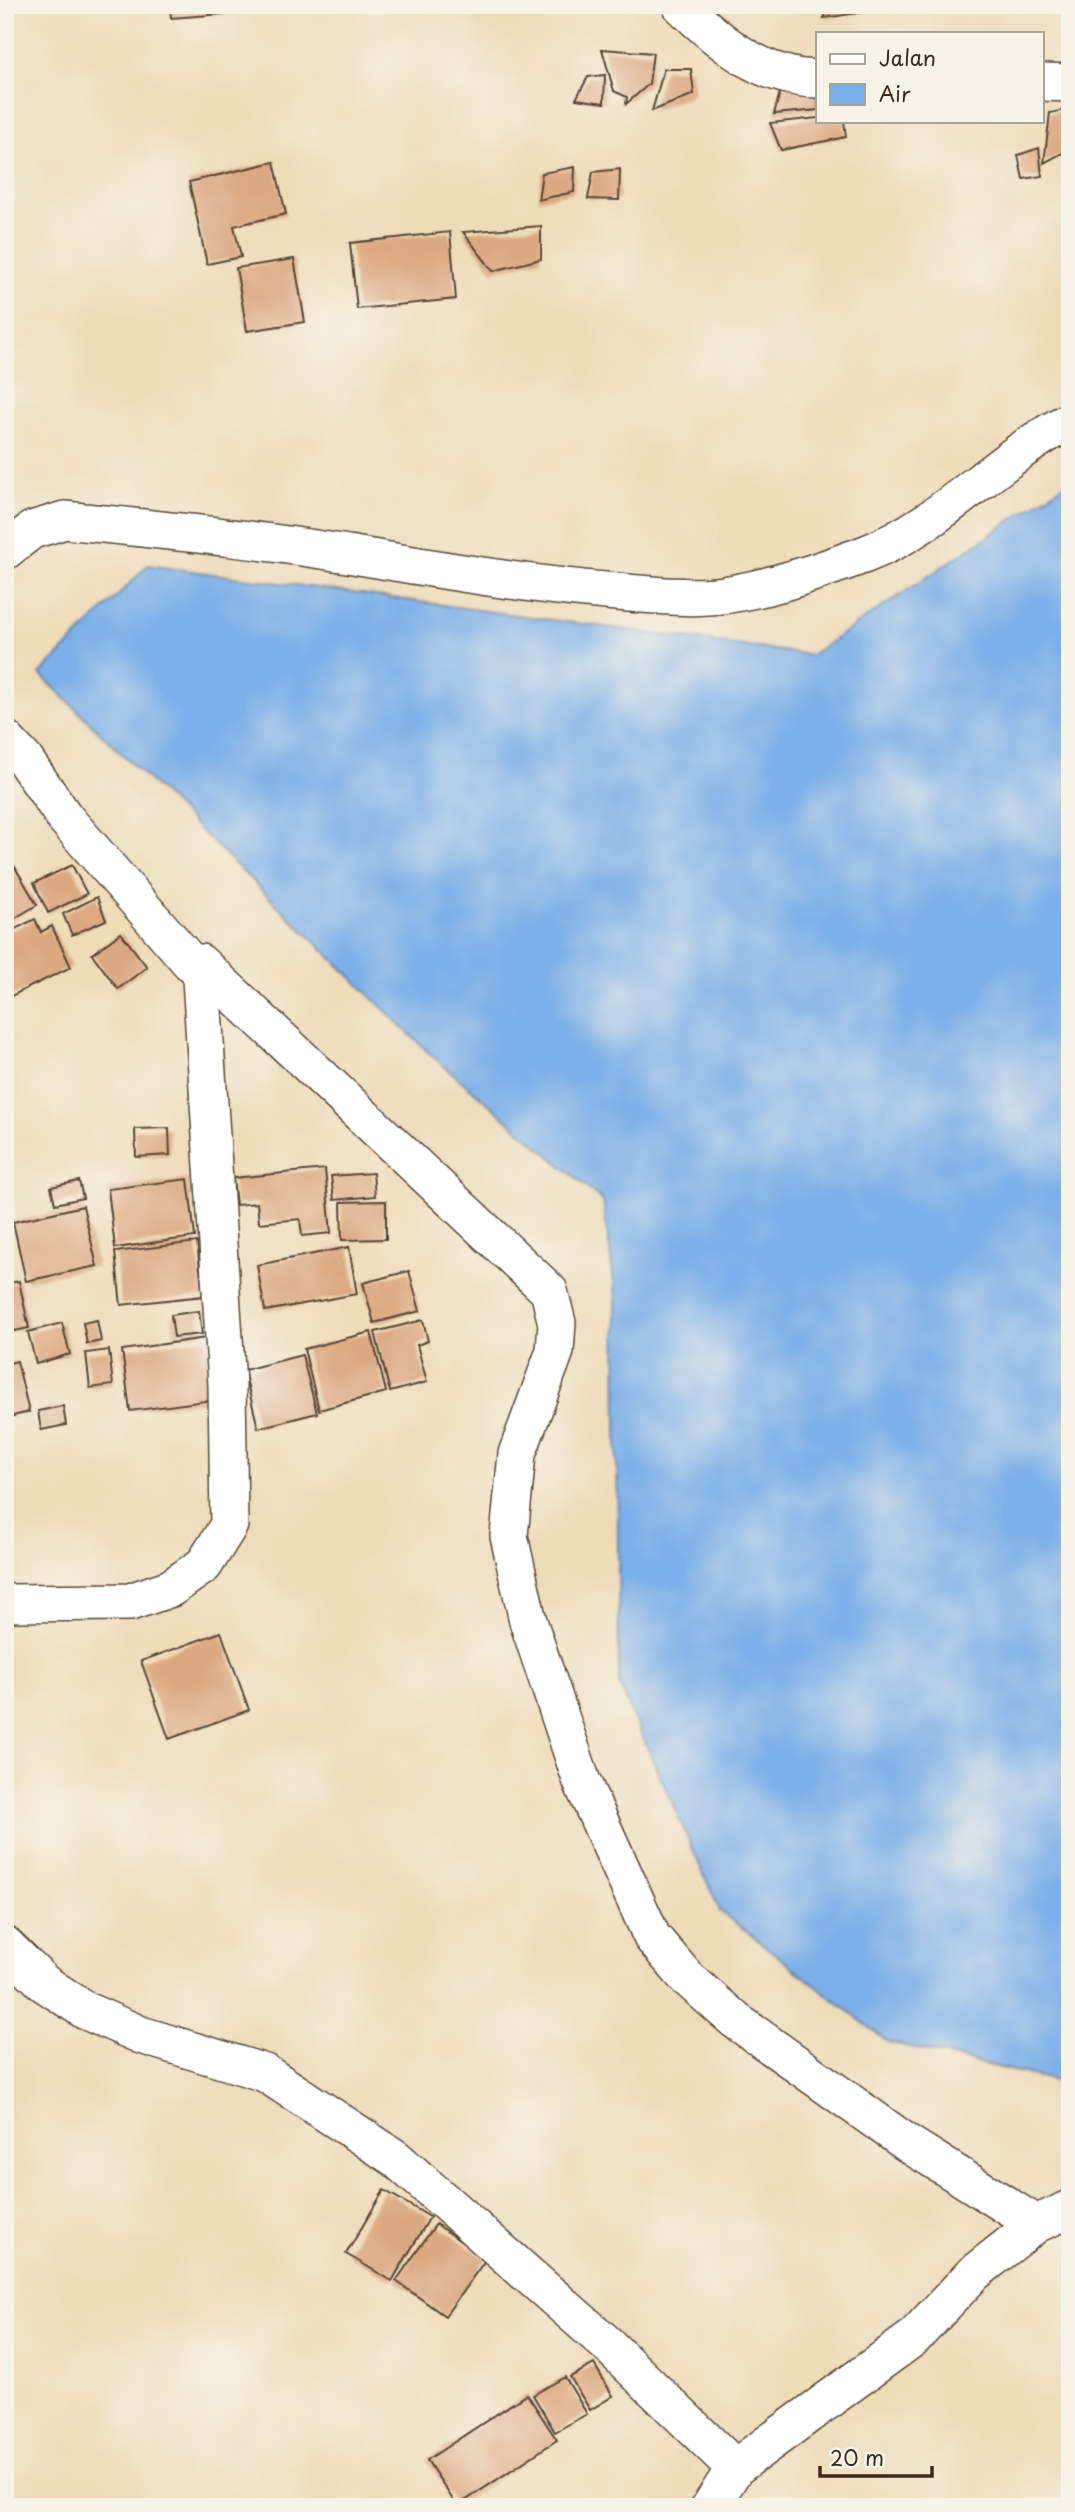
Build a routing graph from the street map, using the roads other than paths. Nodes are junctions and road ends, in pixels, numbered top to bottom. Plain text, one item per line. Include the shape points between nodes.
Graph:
1 (681, 5) edge
2 (816, 79) edge
3 (1044, 82) edge
4 (1070, 83) edge
5 (1070, 421) edge
6 (5, 551) edge
7 (5, 739) edge
8 (200, 963) junction
9 (5, 1603) edge
10 (5, 1945) edge
11 (1070, 2209) edge
12 (1036, 2224) junction
13 (735, 2468) junction
14 (710, 2507) edge

1 - 2 street via 737,52 763,67 795,79
3 - 4 street
5 - 6 street via 1041,435 924,522 869,553 781,583 722,595 589,590 287,544 65,520 32,530
7 - 8 street via 65,818 190,962
8 - 9 street via 227,1385 229,1525 204,1565 171,1588 140,1599
8 - 12 street via 549,1292 557,1324 555,1351 517,1454 509,1536 528,1622 582,1782 652,1937 686,1977 736,2020 907,2143
10 - 13 street via 44,1983 86,2011 141,2035 265,2073 396,2158 607,2344
11 - 12 street
12 - 13 street via 974,2273 913,2338
13 - 14 street

